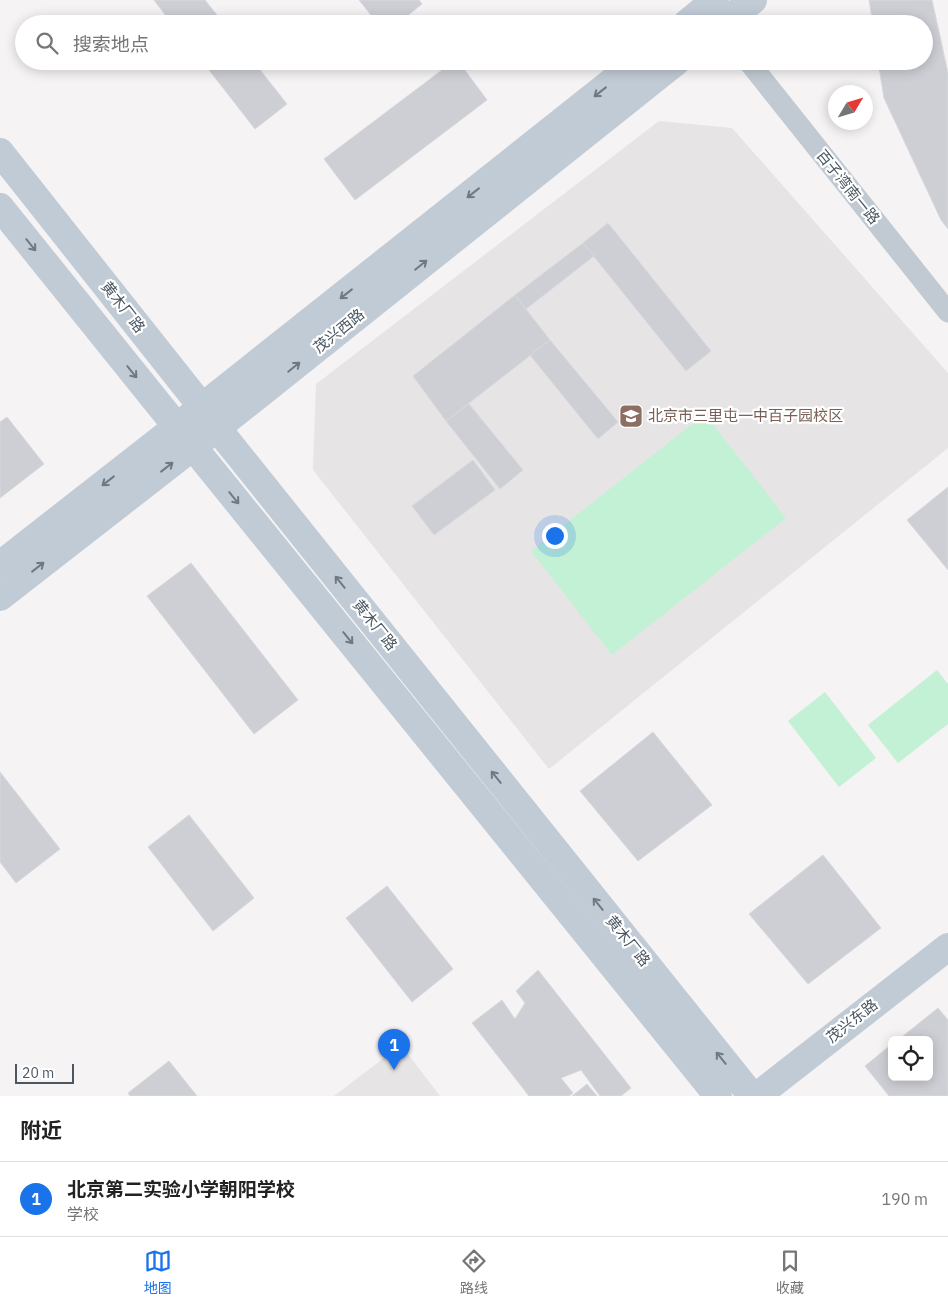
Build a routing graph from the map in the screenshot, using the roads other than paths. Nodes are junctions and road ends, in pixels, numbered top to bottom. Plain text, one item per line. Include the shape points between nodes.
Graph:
1 (753, 0) edge
2 (708, 13) edge
3 (627, 70) edge
4 (664, 70) edge
5 (755, 70) edge
6 (0, 152) edge
7 (0, 207) edge
8 (948, 312) edge
9 (210, 418) junction
10 (185, 437) junction
11 (0, 565) edge
12 (0, 597) edge
13 (948, 947) edge
14 (718, 1096) edge
15 (752, 1096) edge
16 (756, 1096) edge

1 - 2 main road
3 -> 9 main road, 茂兴西路
9 -> 4 main road, 茂兴西路
5 - 8 street, 百子湾南一路
6 - 9 main road, 黄木厂路
7 -> 10 main road
9 - 10 main road, 茂兴西路
15 -> 9 main road, 黄木厂路
10 -> 11 main road, 茂兴西路
12 -> 10 main road, 茂兴西路
10 -> 14 main road
13 - 16 main road, 茂兴东路

